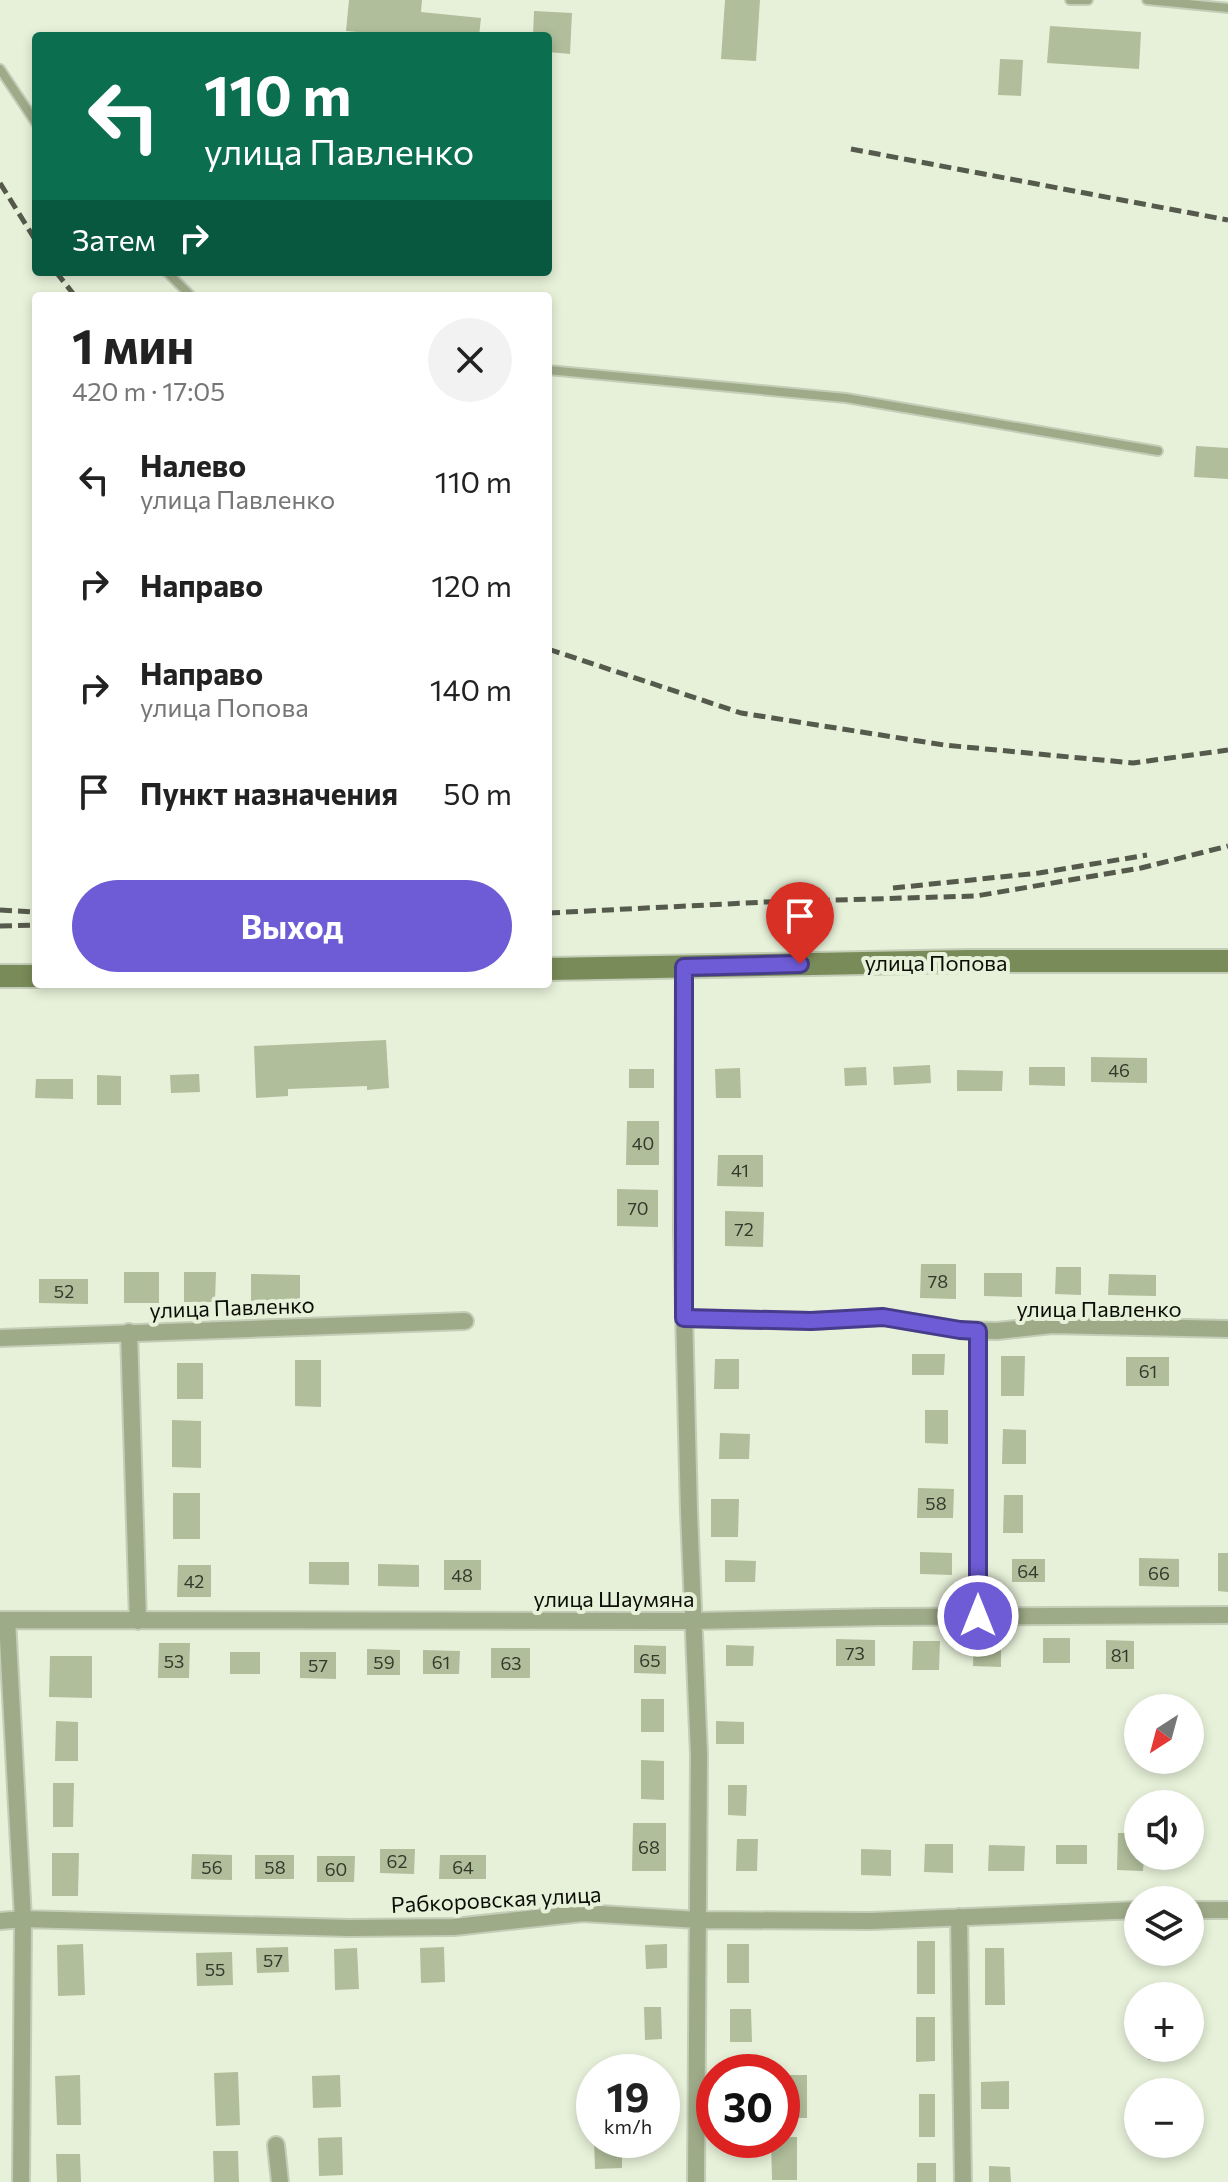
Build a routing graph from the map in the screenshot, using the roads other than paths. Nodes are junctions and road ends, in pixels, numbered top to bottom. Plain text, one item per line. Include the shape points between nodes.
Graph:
1 (1070, 0) edge
2 (1088, 0) edge
3 (1147, 0) edge
4 (1228, 8) edge
5 (0, 69) edge
6 (32, 117) edge
7 (171, 276) edge
8 (187, 292) edge
9 (552, 370) edge
10 (1158, 451) dead end
11 (1228, 961) edge
12 (684, 967) junction
13 (552, 969) edge
14 (0, 976) edge
15 (32, 976) edge
16 (684, 1318) junction
17 (465, 1321) dead end
18 (1228, 1329) edge
19 (978, 1331) junction
20 (129, 1332) junction
21 (0, 1338) edge
22 (1228, 1615) edge
23 (978, 1616) junction
24 (4, 1620) edge
25 (138, 1621) junction
26 (693, 1621) junction
27 (1204, 1910) edge
28 (1228, 1910) edge
29 (1124, 1911) edge
30 (959, 1917) junction
31 (23, 1919) junction
32 (698, 1920) junction
33 (0, 1921) edge
34 (276, 2145) dead end
35 (21, 2182) edge
36 (280, 2182) edge
37 (696, 2182) edge
38 (963, 2182) edge

1 - 2 lane
3 - 4 lane
5 - 6 lane
7 - 8 lane
9 - 10 lane via 846,398
11 - 12 main road, улица Попова
12 - 13 main road, улица Попова
12 - 16 street
14 - 15 main road
16 - 19 street, улица Павленко via 883,1317
16 - 26 street
17 - 20 street, улица Павленко
18 - 19 street, улица Павленко via 1052,1325
19 - 23 street
20 - 21 street, улица Павленко
20 - 25 street
22 - 23 street, улица Шаумяна
23 - 26 street, улица Шаумяна
24 - 25 street, улица Шаумяна
24 - 31 street
25 - 26 street, улица Шаумяна
26 - 32 street
27 - 28 street
29 - 30 street, Рабкоровская улица
30 - 32 street, Рабкоровская улица
30 - 38 street
31 - 32 street, Рабкоровская улица via 349,1928 454,1927 583,1913
31 - 33 street, Рабкоровская улица
31 - 35 street
32 - 37 street
34 - 36 street

